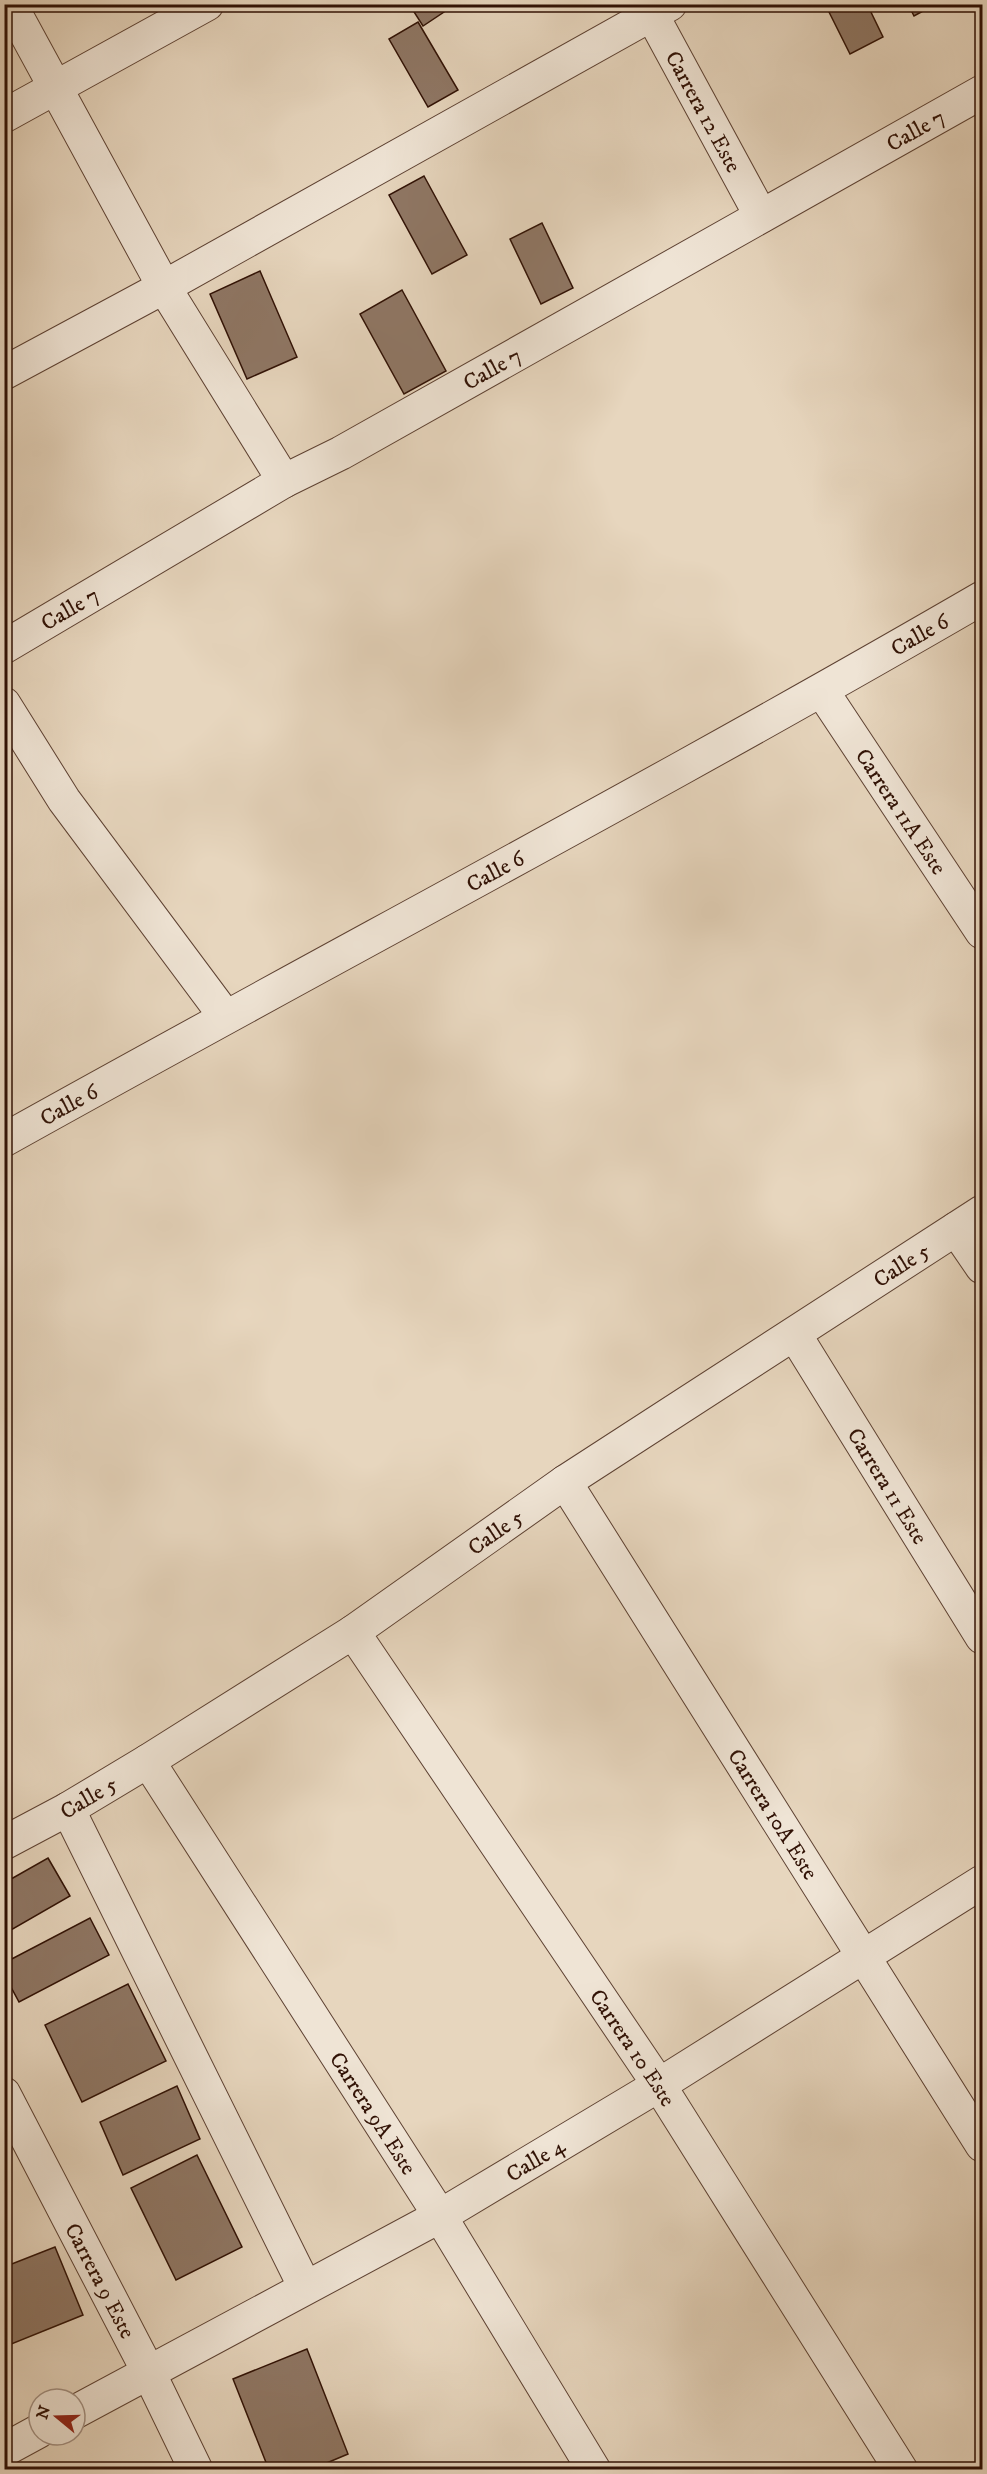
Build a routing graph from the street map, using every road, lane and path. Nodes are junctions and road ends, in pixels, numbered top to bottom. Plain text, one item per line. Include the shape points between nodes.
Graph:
1 (10, 4) edge
2 (207, 4) edge
3 (656, 8) edge
4 (55, 88) junction
5 (982, 92) edge
6 (4, 116) edge
7 (761, 216) junction
8 (164, 287) junction
9 (4, 374) edge
10 (284, 481) junction
11 (982, 598) edge
12 (4, 646) edge
13 (822, 691) junction
14 (4, 704) edge
15 (979, 920) edge
16 (225, 1016) junction
17 (4, 1140) edge
18 (969, 1221) edge
19 (982, 1267) edge
20 (795, 1335) junction
21 (565, 1482) junction
22 (353, 1632) junction
23 (981, 1632) edge
24 (148, 1761) junction
25 (68, 1809) junction
26 (4, 1843) edge
27 (982, 1882) edge
28 (864, 1958) junction
29 (659, 2085) junction
30 (4, 2094) edge
31 (982, 2145) edge
32 (440, 2216) junction
33 (305, 2287) junction
34 (149, 2373) junction
35 (87, 2406) edge
36 (27, 2438) edge
37 (4, 2450) edge
38 (196, 2469) edge
39 (594, 2469) edge
40 (901, 2469) edge

1 - 4 street
2 - 4 street
3 - 7 street, Carrera 12 Este
3 - 8 street
4 - 6 street
4 - 8 street
5 - 7 street, Calle 7
7 - 10 street, Calle 7 via 341,453
8 - 9 street
8 - 10 street
10 - 12 street, Calle 7
11 - 13 street, Calle 6
13 - 15 street, Carrera 11A Este
13 - 16 street, Calle 6
14 - 16 street via 64,800
16 - 17 street, Calle 6
18 - 19 street
18 - 20 street, Calle 5
20 - 21 street, Calle 5
20 - 23 street, Carrera 11 Este
21 - 22 street, Calle 5
21 - 28 street, Carrera 10A Este
22 - 24 street, Calle 5
22 - 29 street, Carrera 10 Este
24 - 25 street, Calle 5
24 - 32 street, Carrera 9A Este
25 - 26 street, Calle 5
25 - 33 street
27 - 28 street, Calle 4
28 - 29 street, Calle 4
28 - 31 street, Carrera 10A Este
29 - 32 street, Calle 4
29 - 40 street, Carrera 10 Este
30 - 34 street, Carrera 9 Este
32 - 33 street, Calle 4
32 - 39 street, Carrera 9A Este
33 - 34 street, Calle 4
34 - 35 street, Calle 4
34 - 38 street, Carrera 9 Este
36 - 37 street

